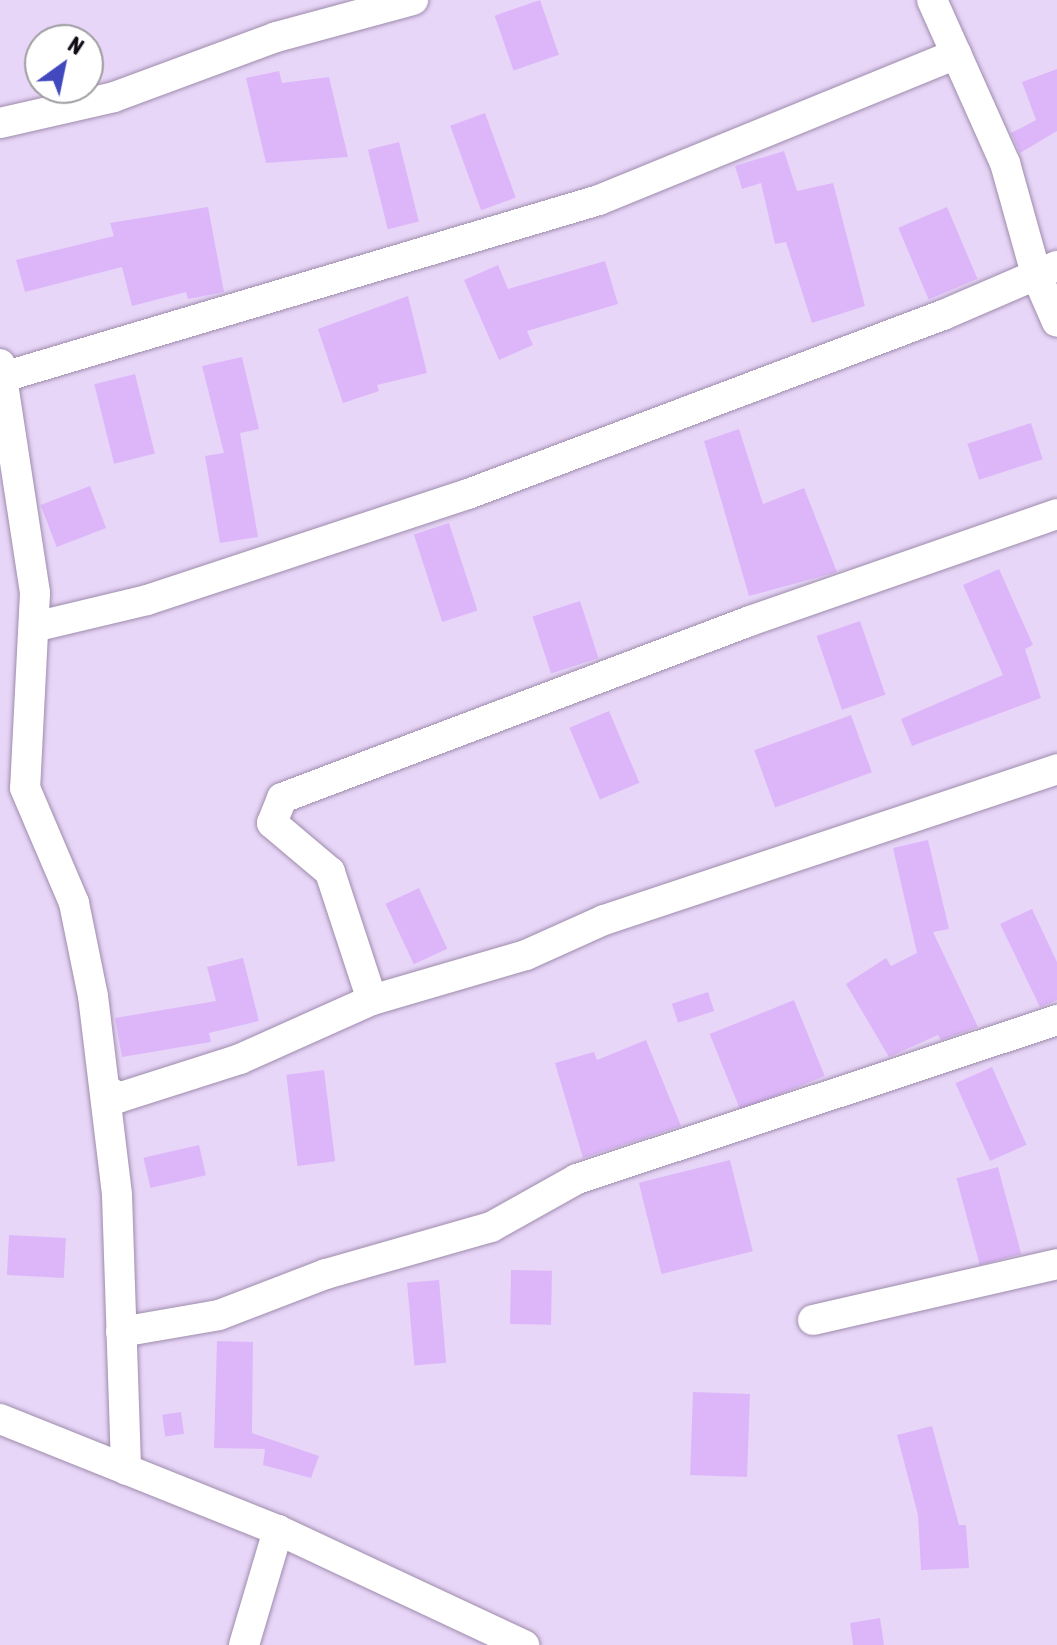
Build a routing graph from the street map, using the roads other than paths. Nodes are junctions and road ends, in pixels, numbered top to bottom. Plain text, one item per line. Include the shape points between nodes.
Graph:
1 (413, 0) edge
2 (932, 0) edge
3 (956, 54) junction
4 (0, 123) edge
5 (1047, 270) edge
6 (1057, 322) edge
7 (1, 373) edge
8 (1057, 514) edge
9 (34, 627) junction
10 (1057, 769) edge
11 (372, 1000) junction
12 (1057, 1020) edge
13 (106, 1089) junction
14 (1057, 1264) edge
15 (813, 1320) dead end
16 (121, 1332) junction
17 (0, 1419) edge
18 (126, 1470) junction
19 (278, 1530) junction
20 (244, 1645) edge
21 (524, 1645) edge

1 - 4 street via 276,37 114,97
2 - 3 street
3 - 5 street
3 - 7 street via 599,200
5 - 6 street
5 - 9 street via 468,494 147,600
7 - 9 street via 35,593
8 - 11 street via 750,621 282,798 272,823 330,872
9 - 13 street via 25,788 74,903
10 - 11 street via 604,920 526,955
11 - 13 street via 240,1059 118,1098
12 - 16 street via 577,1179 491,1227 326,1274 219,1315
13 - 16 street
14 - 15 street
16 - 18 street
17 - 18 street
18 - 19 street
19 - 20 street
19 - 21 street

